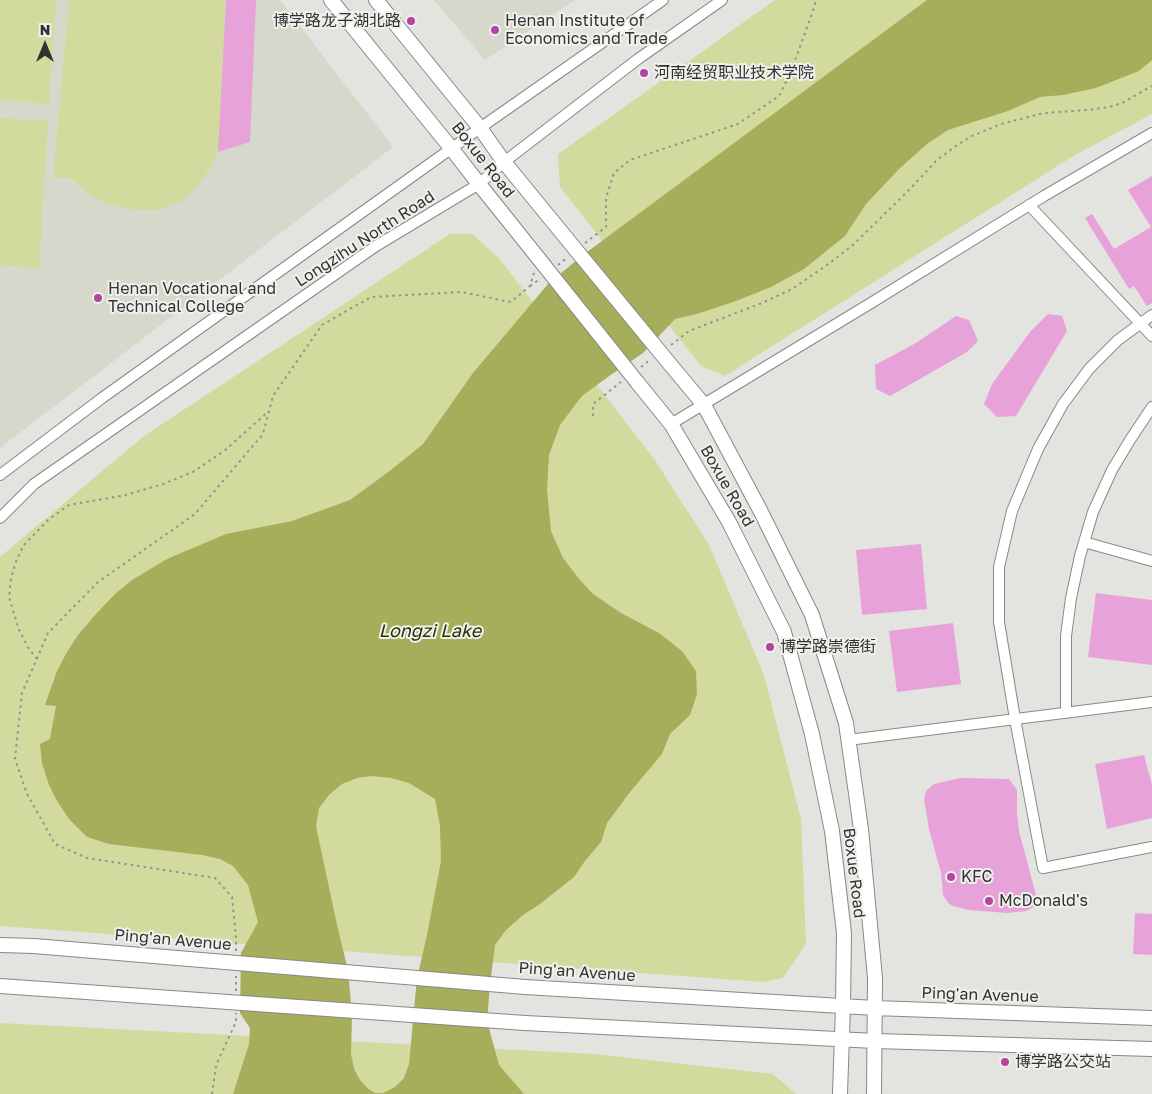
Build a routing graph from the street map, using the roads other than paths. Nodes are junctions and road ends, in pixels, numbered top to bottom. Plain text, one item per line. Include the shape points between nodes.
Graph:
1 (331, 0) edge
2 (376, 0) edge
3 (662, 0) edge
4 (722, 0) edge
5 (480, 128) junction
6 (1152, 133) edge
7 (451, 148) junction
8 (504, 162) junction
9 (479, 184) junction
10 (1029, 205) junction
11 (1152, 315) edge
12 (1140, 323) junction
13 (1152, 336) edge
14 (704, 406) junction
15 (1152, 407) edge
16 (671, 424) junction
17 (0, 475) edge
18 (0, 518) edge
19 (1084, 542) junction
20 (1152, 561) edge
21 (1152, 702) edge
22 (1066, 713) junction
23 (1014, 720) junction
24 (848, 740) junction
25 (1152, 847) edge
26 (0, 945) edge
27 (0, 986) edge
28 (843, 1006) junction
29 (875, 1008) junction
30 (1152, 1018) edge
31 (841, 1040) junction
32 (875, 1041) junction
33 (1152, 1049) edge
34 (840, 1094) edge
35 (874, 1094) edge

1 - 7 main road, Boxue Road
2 - 5 main road, Boxue Road
3 - 5 street, Longzihu North Road
4 - 8 street, Longzihu North Road via 638,59
5 - 7 street, Longzihu North Road
5 - 8 main road, Boxue Road
6 - 10 street
7 - 9 main road, Boxue Road
7 - 17 street, Longzihu North Road
8 - 9 street, Longzihu North Road
8 - 14 main road, Boxue Road, bridge
9 - 16 main road, Boxue Road, bridge via 637,376
9 - 18 street, Longzihu North Road via 376,246 34,484
10 - 12 street
10 - 14 street
11 - 12 street
12 - 13 street
12 - 23 street via 1089,369 1063,404 1038,449 1012,511 999,567 999,622
14 - 16 street
14 - 24 main road, Boxue Road via 812,615 846,723
15 - 19 street via 1112,470
16 - 28 main road, Boxue Road via 729,522 784,632 812,734 832,831 844,933
19 - 20 street
19 - 22 street via 1066,636
21 - 22 street
22 - 23 street
23 - 24 street
23 - 25 street via 1043,868
24 - 29 main road, Boxue Road via 862,839
26 - 28 main road, Ping'an Avenue, bridge via 231,959 525,987
27 - 31 main road, bridge via 525,1023
28 - 29 main road, Ping'an Avenue
28 - 31 main road, Boxue Road
29 - 30 main road, Ping'an Avenue
29 - 32 main road, Boxue Road
31 - 32 main road
31 - 34 main road, Boxue Road
32 - 33 main road
32 - 35 main road, Boxue Road

